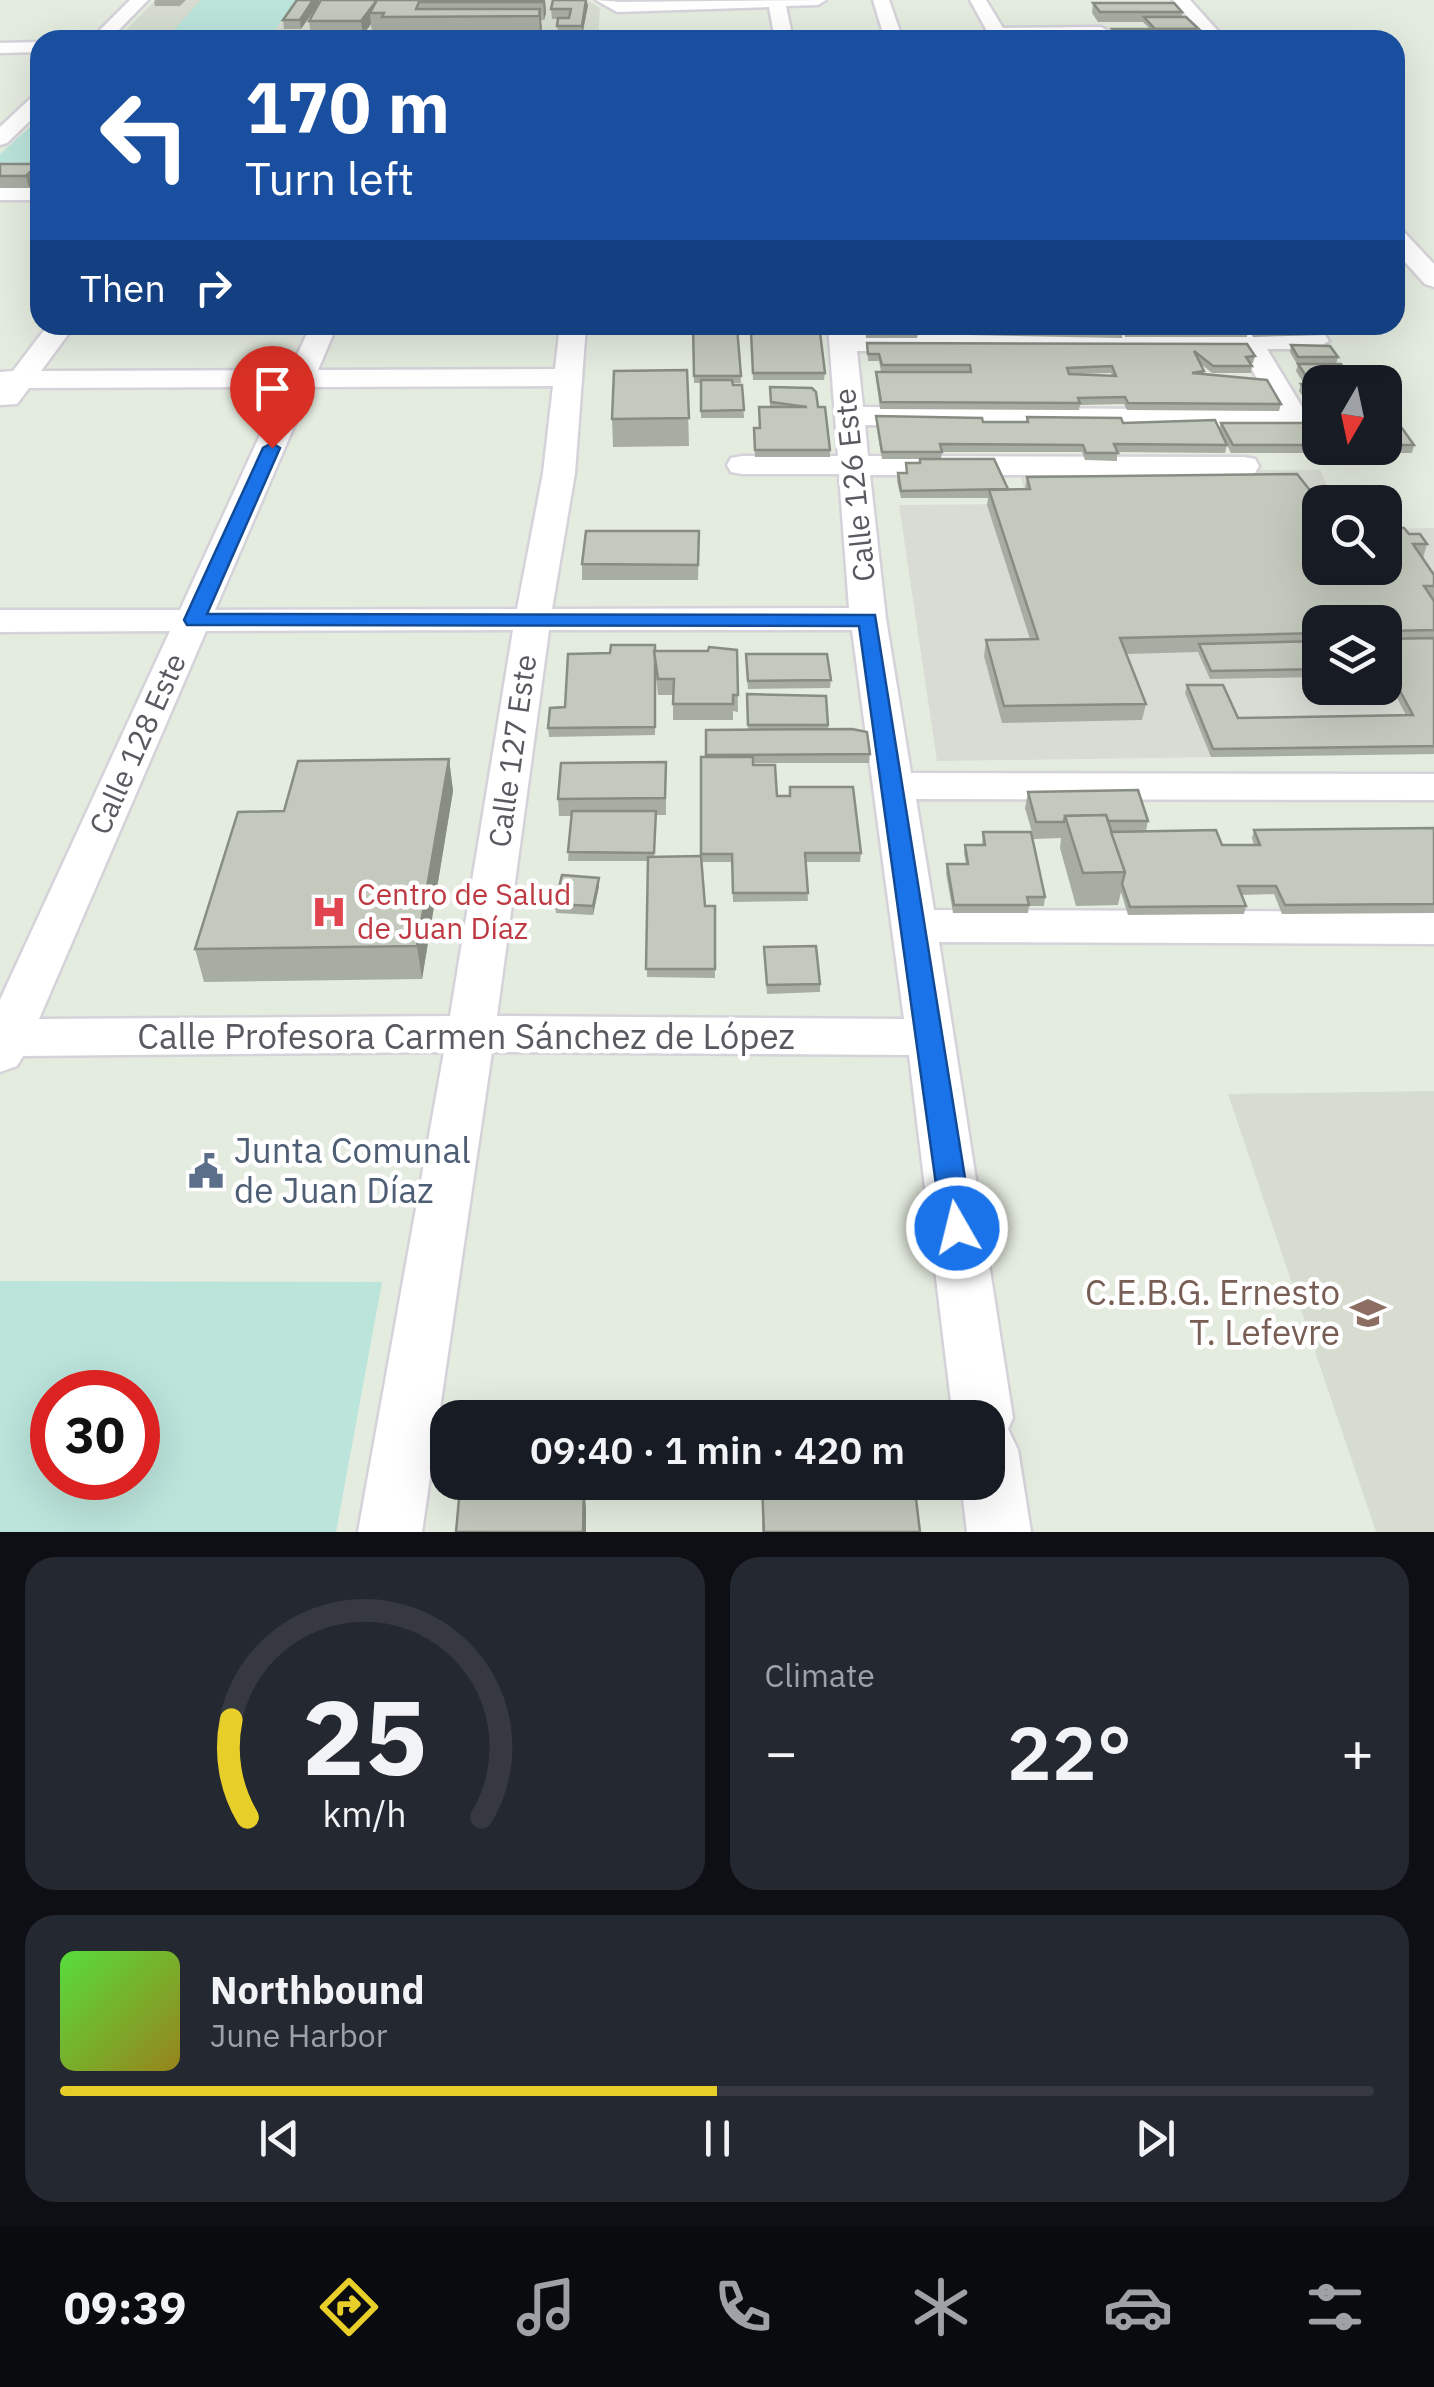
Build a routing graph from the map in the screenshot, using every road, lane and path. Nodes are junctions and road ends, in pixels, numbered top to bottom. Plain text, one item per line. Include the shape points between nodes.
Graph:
1 (140, 0) edge
2 (818, 0) edge
3 (881, 0) edge
4 (978, 0) edge
5 (1181, 0) edge
6 (777, 2) edge
7 (612, 10) edge
8 (108, 30) edge
9 (782, 30) edge
10 (891, 30) edge
11 (996, 30) edge
12 (1208, 30) edge
13 (0, 48) edge
14 (30, 48) edge
15 (30, 109) edge
16 (0, 113) edge
17 (30, 113) edge
18 (0, 139) edge
19 (30, 192) edge
20 (0, 193) edge
21 (1405, 247) edge
22 (1434, 280) edge
23 (53, 335) edge
24 (320, 335) edge
25 (571, 335) edge
26 (836, 335) edge
27 (888, 335) edge
28 (1315, 341) edge
29 (1249, 342) junction
30 (568, 377) junction
31 (303, 379) junction
32 (10, 380) edge
33 (0, 408) edge
34 (1302, 411) edge
35 (847, 416) junction
36 (1302, 419) edge
37 (742, 465) dead end
38 (853, 465) junction
39 (1244, 466) dead end
40 (532, 618) junction
41 (194, 620) junction
42 (868, 620) junction
43 (0, 621) edge
44 (892, 786) junction
45 (1434, 787) edge
46 (915, 926) junction
47 (1434, 928) edge
48 (471, 1034) junction
49 (932, 1037) junction
50 (2, 1043) edge
51 (981, 1400) edge
52 (995, 1500) edge
53 (390, 1532) edge
54 (999, 1532) edge

1 - 8 street
2 - 6 street
3 - 10 street
4 - 11 street
5 - 12 street
6 - 7 street
6 - 9 street
13 - 14 street
15 - 16 street
17 - 18 street
19 - 20 street
21 - 22 street
23 - 32 street
24 - 31 street, Calle 128 Este
25 - 30 street, Calle 127 Este
26 - 35 street, Calle 126 Este
27 - 29 street
28 - 29 street
29 - 34 street
30 - 31 street
30 - 40 street, Calle 127 Este via 559,473
31 - 32 street
31 - 41 street, Calle 128 Este
32 - 33 street
35 - 36 street
35 - 38 street, Calle 126 Este
37 - 38 street
38 - 39 street
38 - 42 street, Calle 126 Este
40 - 41 street
40 - 42 street
40 - 48 street, Calle 127 Este
41 - 43 street
41 - 50 street, Calle 128 Este
42 - 44 street, Calle 126 Este
44 - 45 street
44 - 46 street, Calle 126 Este
46 - 47 street
46 - 49 street, Calle 126 Este
48 - 49 street, Calle Profesora Carmen Sánchez de López
48 - 50 street, Calle Profesora Carmen Sánchez de López
48 - 53 street, Calle 127 Este
49 - 51 street, Calle 126 Este
52 - 54 street

